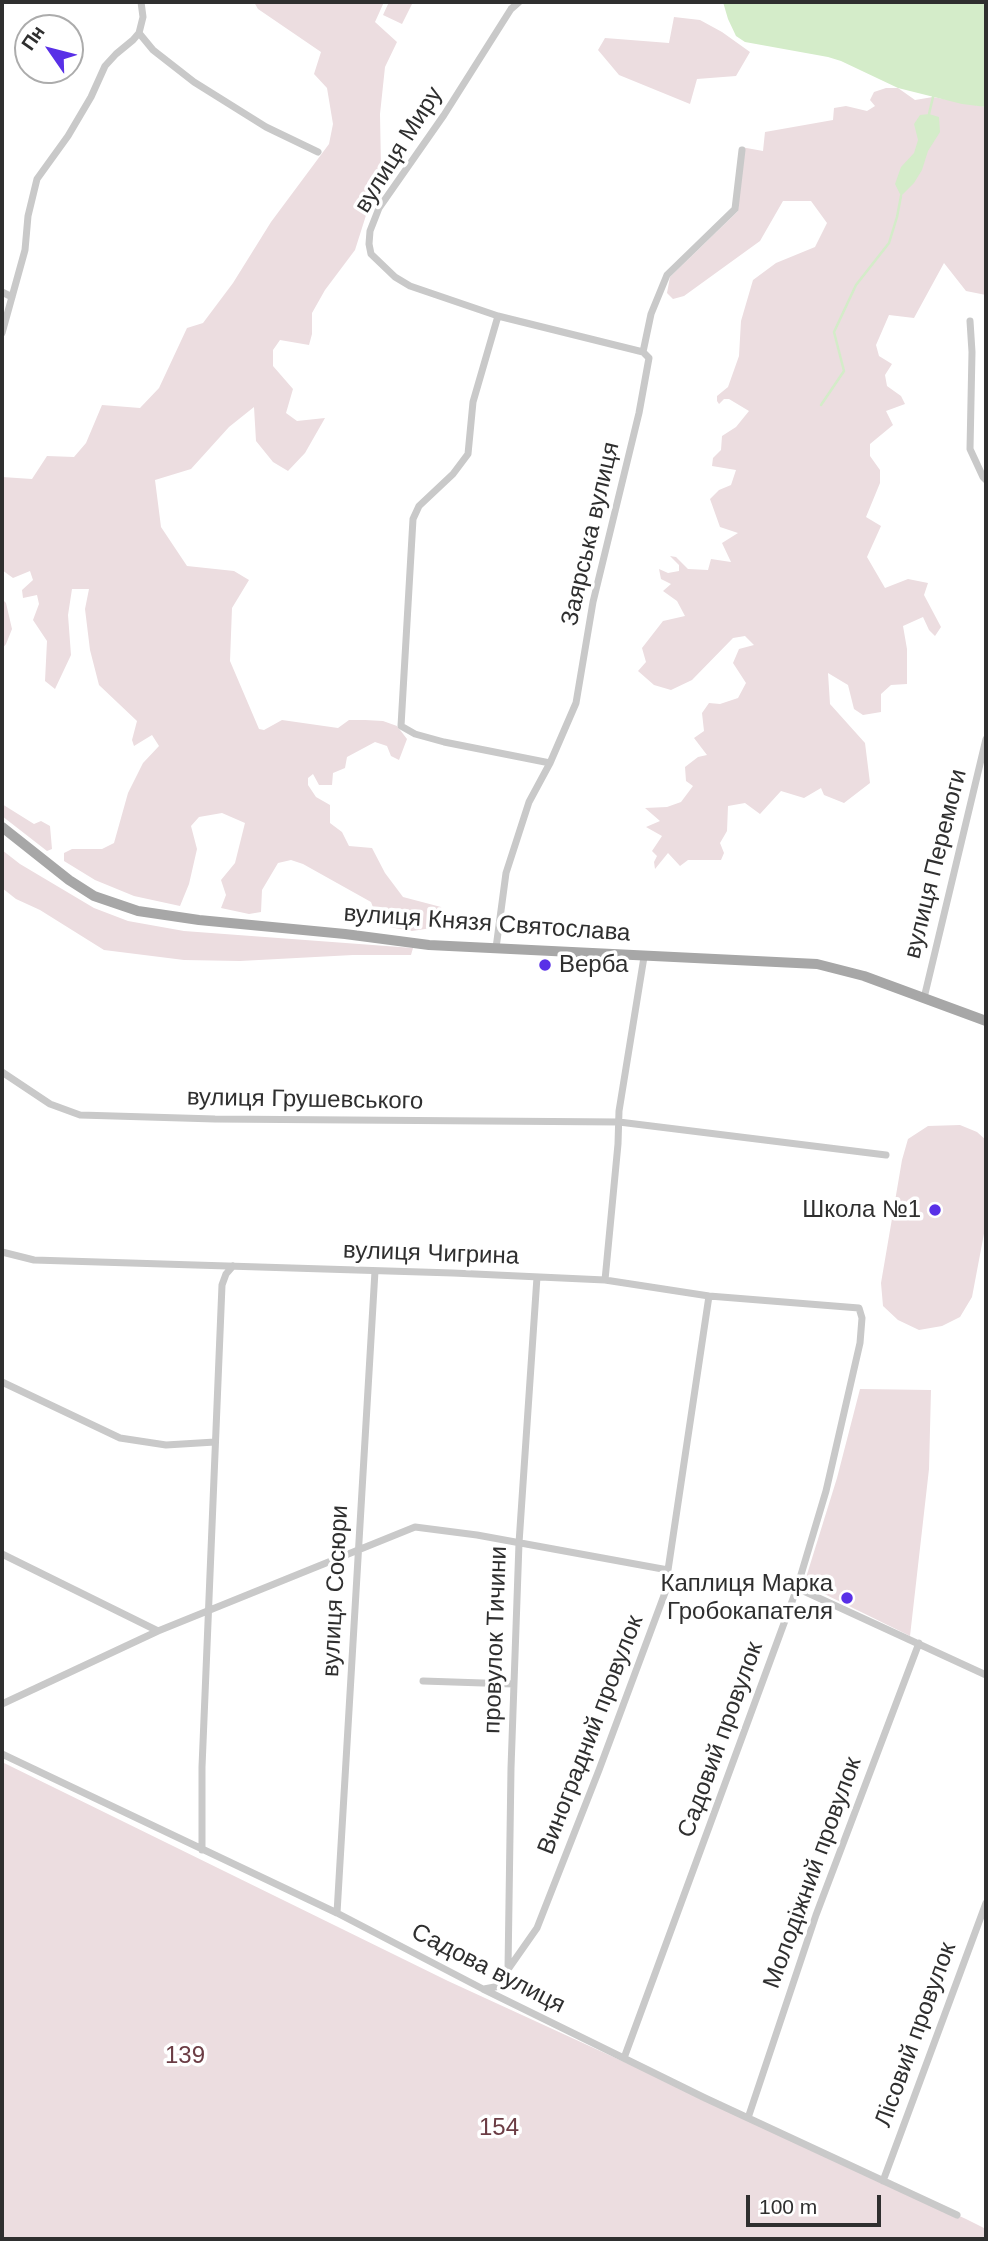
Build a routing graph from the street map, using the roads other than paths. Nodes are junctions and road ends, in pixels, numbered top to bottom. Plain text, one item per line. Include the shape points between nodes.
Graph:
1 (141, 2) edge
2 (519, 2) edge
3 (139, 33) junction
4 (742, 150) dead end
5 (318, 152) dead end
6 (2, 292) edge
7 (12, 297) junction
8 (498, 316) junction
9 (971, 321) dead end
10 (2, 333) edge
11 (643, 352) junction
12 (986, 480) edge
13 (986, 739) edge
14 (550, 763) junction
15 (2, 827) edge
16 (496, 948) junction
17 (644, 957) junction
18 (924, 998) junction
19 (986, 1021) edge
20 (2, 1072) edge
21 (620, 1122) junction
22 (886, 1155) dead end
23 (2, 1252) edge
24 (233, 1266) junction
25 (375, 1271) junction
26 (537, 1277) junction
27 (605, 1280) junction
28 (709, 1296) junction
29 (859, 1308) joint
30 (2, 1382) edge
31 (215, 1442) junction
32 (519, 1543) junction
33 (357, 1551) junction
34 (2, 1554) edge
35 (668, 1570) junction
36 (797, 1587) junction
37 (210, 1609) junction
38 (158, 1631) junction
39 (919, 1643) junction
40 (986, 1675) edge
41 (423, 1681) dead end
42 (513, 1684) junction
43 (2, 1704) edge
44 (2, 1754) edge
45 (202, 1850) junction
46 (986, 1903) edge
47 (337, 1913) junction
48 (508, 1969) junction
49 (483, 1989) junction
50 (624, 2058) junction
51 (748, 2118) junction
52 (883, 2181) junction
53 (957, 2215) dead end

1 - 3 street
2 - 8 street, вулиця Миру via 390,191 370,231 369,244 379,263 410,286
3 - 5 street via 194,82 266,127
3 - 7 street via 105,66 68,136 37,179
4 - 11 street, Заярська вулиця via 735,209 667,275 651,314
6 - 7 street
7 - 10 street
8 - 11 street, вулиця Миру
8 - 14 street via 473,402 468,454 419,506 413,519 401,726 444,742
9 - 12 street via 970,449
11 - 14 street, Заярська вулиця via 649,358 639,413 593,603 576,703
13 - 18 street, вулиця Перемоги
14 - 16 street, Заярська вулиця via 529,802 506,873
15 - 16 main road, вулиця Князя Святослава via 94,896 138,911 429,945
16 - 17 main road, вулиця Князя Святослава
17 - 18 main road, вулиця Князя Святослава via 817,964
17 - 21 street
18 - 19 main road, вулиця Князя Святослава
20 - 21 street, вулиця Грушевського via 50,1104 80,1115
21 - 22 street, вулиця Грушевського
21 - 27 street
23 - 24 street, вулиця Чигрина via 34,1260
24 - 25 street, вулиця Чигрина
24 - 31 street via 222,1285
25 - 26 street, вулиця Чигрина
25 - 33 street, вулиця Сосюри
26 - 27 street, вулиця Чигрина
26 - 32 street, провулок Тичини
27 - 28 street, вулиця Чигрина
28 - 29 street, вулиця Чигрина
28 - 35 street, Виноградний провулок
29 - 36 street, Садовий провулок via 860,1343 826,1491
30 - 31 street via 120,1438 166,1445
31 - 37 street
32 - 33 street via 415,1527
32 - 35 street
32 - 42 street, провулок Тичини
33 - 37 street
33 - 47 street, вулиця Сосюри
34 - 38 street
35 - 48 street, Виноградний провулок via 669,1582 542,1916
36 - 39 street
36 - 50 street, Садовий провулок
37 - 38 street
37 - 45 street
38 - 43 street
39 - 40 street
39 - 51 street, Молодіжний провулок via 816,1915
41 - 42 street
42 - 48 street, провулок Тичини
44 - 45 street, Садова вулиця
45 - 47 street, Садова вулиця
46 - 52 street, Лісовий провулок
47 - 49 street, Садова вулиця
48 - 49 street via 500,1986
49 - 50 street, Садова вулиця
50 - 51 street, Садова вулиця
51 - 52 street, Садова вулиця
52 - 53 street, Садова вулиця

